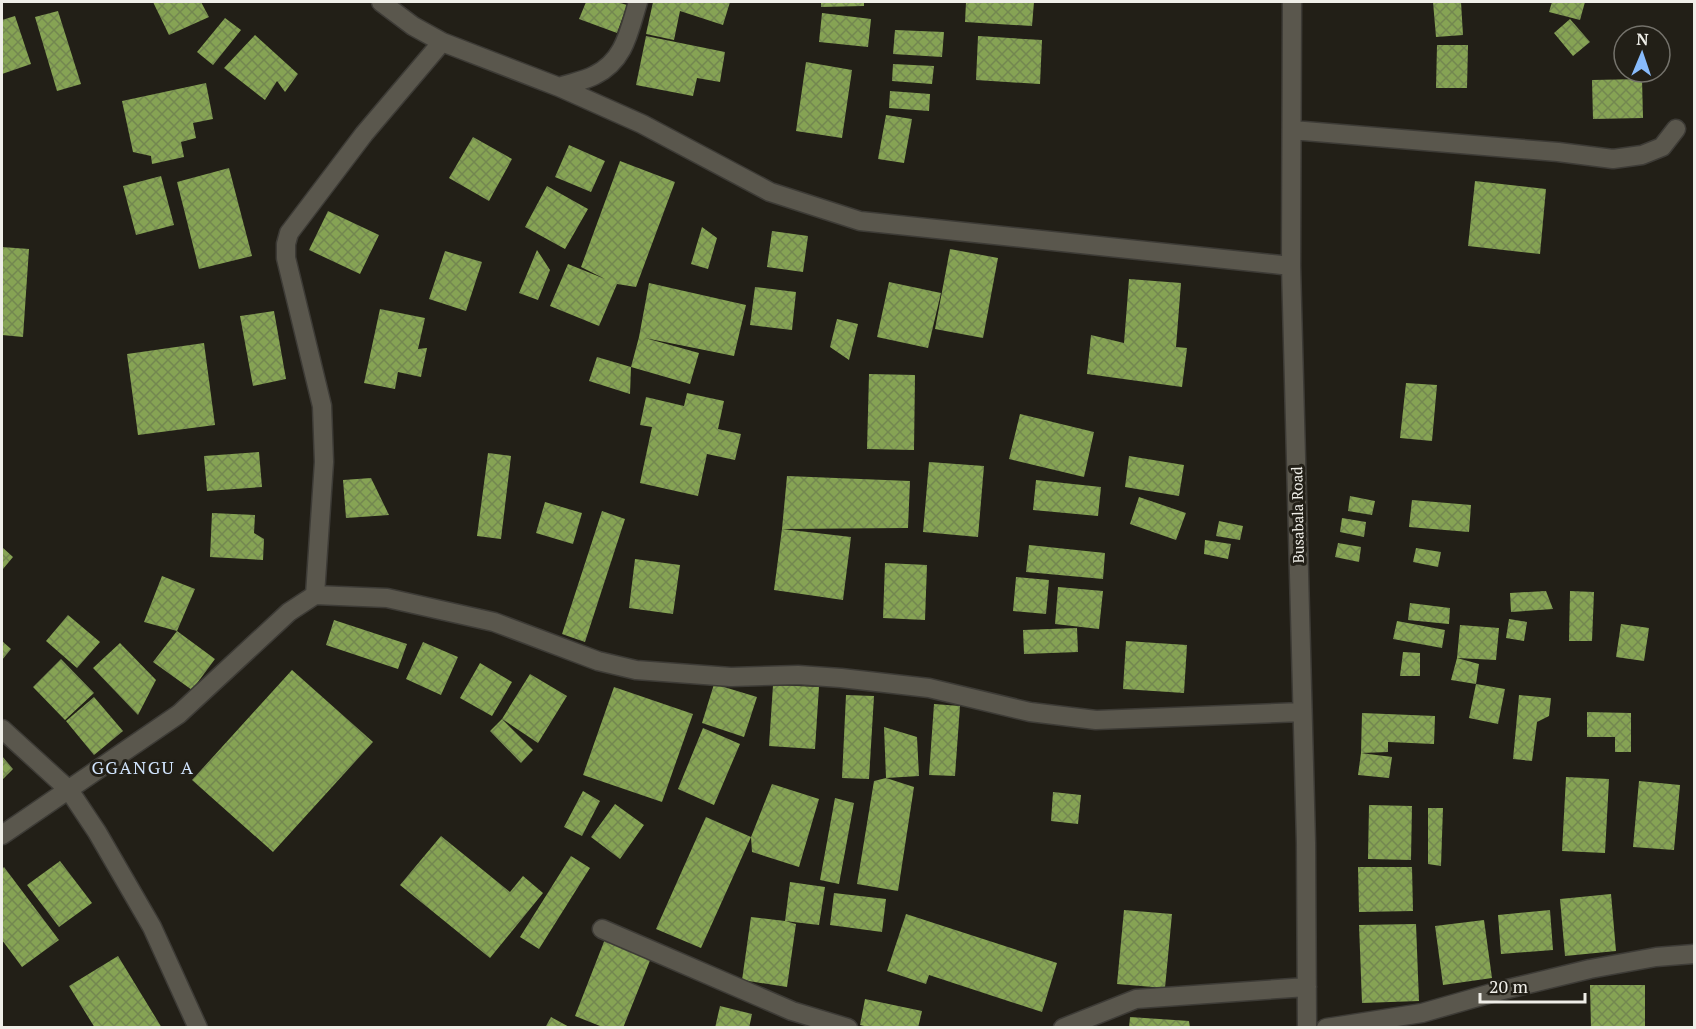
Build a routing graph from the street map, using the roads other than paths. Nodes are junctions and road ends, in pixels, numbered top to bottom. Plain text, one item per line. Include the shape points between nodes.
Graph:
1 (381, 2) edge
2 (638, 2) edge
3 (1292, 2) edge
4 (442, 42) junction
5 (559, 87) junction
6 (1676, 129) dead end
7 (1292, 130) junction
8 (1292, 266) junction
9 (315, 595) junction
10 (1302, 712) junction
11 (2, 729) edge
12 (69, 790) junction
13 (2, 835) edge
14 (602, 929) dead end
15 (1695, 954) edge
16 (1307, 987) junction
17 (790, 1019) edge
18 (198, 1028) edge
19 (848, 1028) edge
20 (1063, 1028) edge
21 (1307, 1028) edge
22 (1326, 1028) edge

1 - 4 street
2 - 5 street via 622,50 610,65 594,76
3 - 7 street, Busabala Road
4 - 5 street
4 - 9 street via 364,134 289,233 286,244 286,258 322,406 324,462
5 - 8 street via 642,124 770,192 860,221
6 - 7 street via 1662,147 1613,159
7 - 8 street, Busabala Road
8 - 10 street, Busabala Road
9 - 10 street via 387,598 494,622 598,661 636,670 731,677 841,678 929,688 1030,712 1095,720
9 - 12 street via 289,612 179,714
10 - 16 street, Busabala Road
11 - 12 street
12 - 13 street
12 - 18 street via 152,927
14 - 17 street
15 - 22 street via 1590,969 1422,1013
16 - 20 street via 1136,999
16 - 21 street, Busabala Road
17 - 19 street

